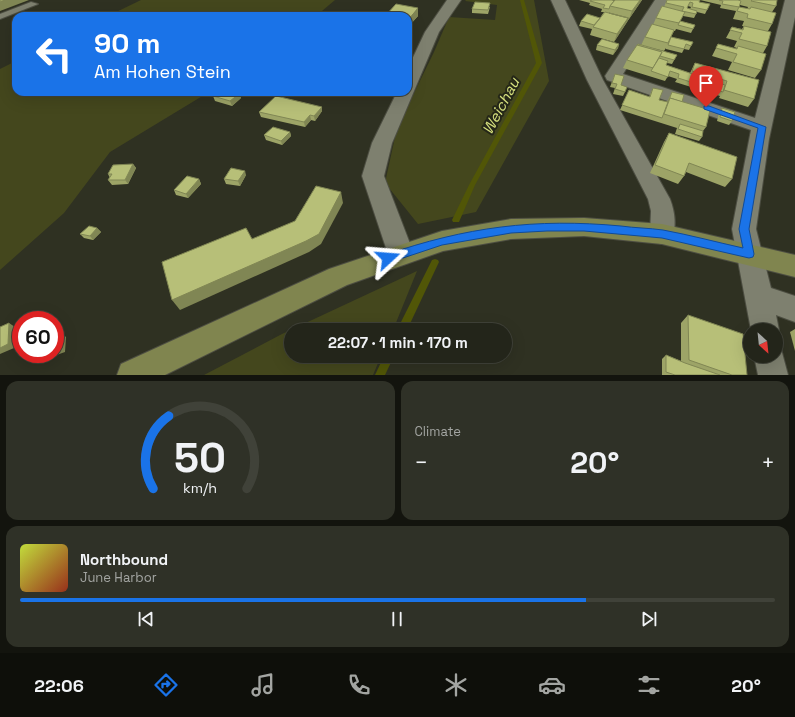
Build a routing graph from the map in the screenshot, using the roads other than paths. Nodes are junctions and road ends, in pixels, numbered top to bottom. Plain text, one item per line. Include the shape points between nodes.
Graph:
1 (454, 0) edge
2 (558, 0) edge
3 (662, 0) edge
4 (792, 0) edge
5 (34, 4) dead end
6 (12, 12) edge
7 (13, 12) edge
8 (0, 17) edge
9 (412, 78) edge
10 (404, 96) edge
11 (762, 127) junction
12 (662, 234) junction
13 (401, 254) junction
14 (749, 254) junction
15 (795, 266) edge
16 (759, 296) junction
17 (795, 309) edge
18 (764, 323) edge
19 (770, 363) edge
20 (132, 375) edge
21 (773, 375) edge

1 - 9 street via 432,32
2 - 12 street via 595,80 659,199
3 - 11 street via 613,76
4 - 11 street
5 - 7 lane
6 - 8 lane
10 - 13 street via 380,146 373,176
11 - 14 street via 744,229
12 - 13 main road via 584,227 511,229 442,241
12 - 14 main road
13 - 20 main road via 338,277
14 - 15 main road
14 - 16 street
16 - 17 street
16 - 18 street
19 - 21 street

